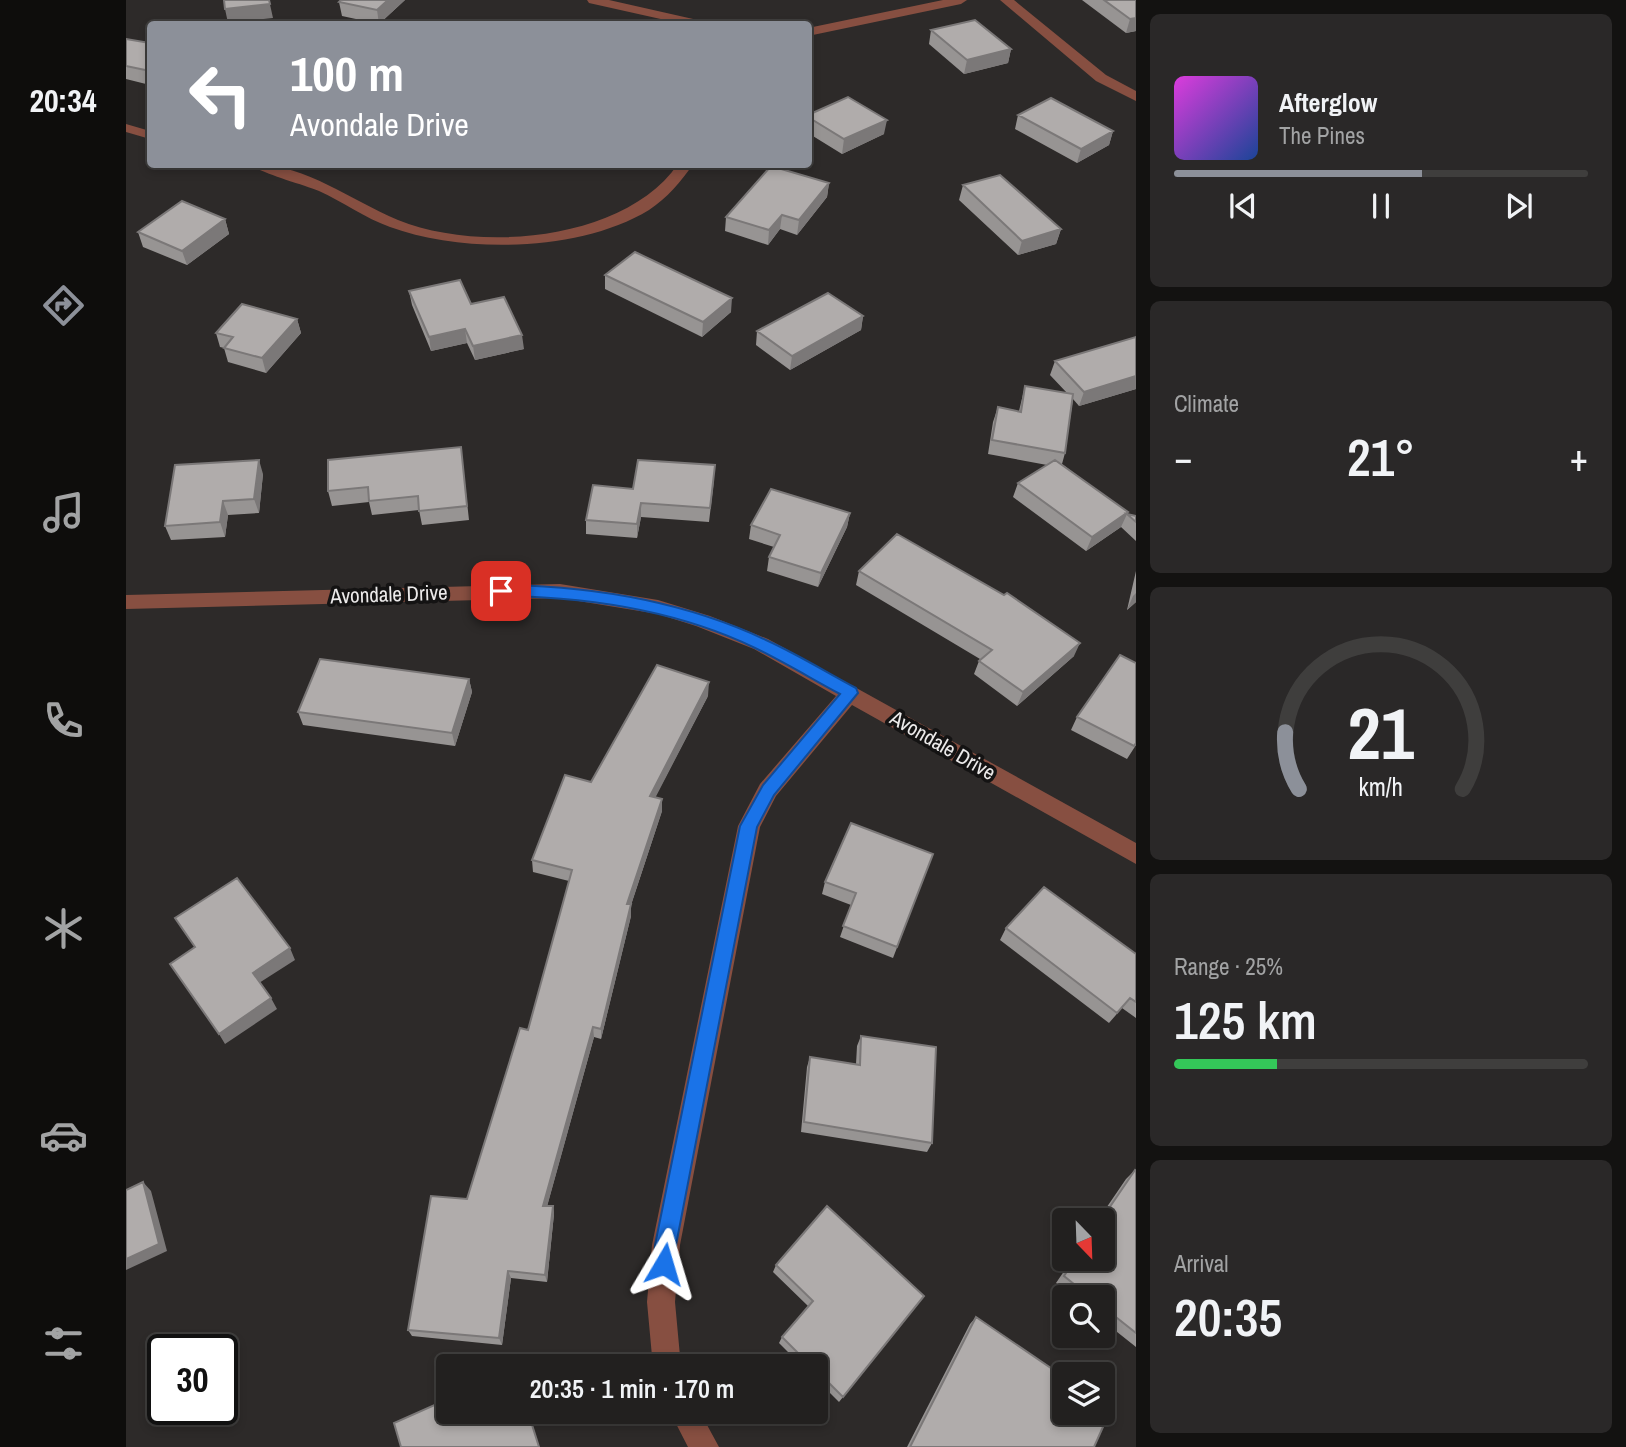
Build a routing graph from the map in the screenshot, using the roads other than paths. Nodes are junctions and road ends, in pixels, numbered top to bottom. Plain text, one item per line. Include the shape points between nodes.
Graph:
1 (593, 0) edge
2 (961, 0) edge
3 (1006, 0) edge
4 (684, 21) edge
5 (812, 31) edge
6 (1136, 97) edge
7 (126, 128) edge
8 (147, 134) edge
9 (269, 168) edge
10 (684, 168) edge
11 (126, 602) edge
12 (850, 693) junction
13 (1136, 855) edge
14 (666, 1354) edge
15 (691, 1424) edge
16 (704, 1447) edge

1 - 4 street
2 - 5 street
3 - 6 street via 1101,78
7 - 8 street
9 - 10 street via 315,184 394,223 421,232 484,240 551,236 611,222 653,201
11 - 12 street, Avondale Drive via 560,591 658,607 703,621 761,644
12 - 13 street, Avondale Drive
12 - 14 street via 768,790 749,826 666,1245 662,1302
15 - 16 street

